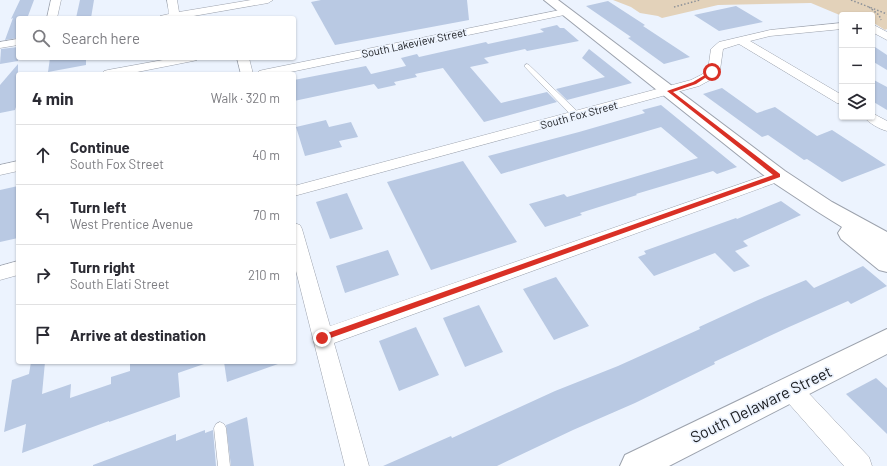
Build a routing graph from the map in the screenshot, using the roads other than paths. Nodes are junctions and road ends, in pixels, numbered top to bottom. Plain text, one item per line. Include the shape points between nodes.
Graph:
1 (56, 0) edge
2 (172, 0) edge
3 (268, 0) edge
4 (550, 0) edge
5 (228, 7) junction
6 (565, 12) junction
7 (52, 16) edge
8 (169, 16) edge
9 (175, 16) edge
10 (231, 16) edge
11 (839, 26) edge
12 (875, 29) edge
13 (887, 37) edge
14 (741, 40) junction
15 (16, 42) edge
16 (0, 46) edge
17 (182, 60) edge
18 (244, 60) edge
19 (527, 66) dead end
20 (119, 72) edge
21 (247, 72) edge
22 (274, 72) edge
23 (669, 91) junction
24 (839, 98) edge
25 (577, 116) junction
26 (875, 120) edge
27 (887, 127) edge
28 (16, 166) edge
29 (0, 170) edge
30 (778, 176) junction
31 (296, 190) edge
32 (812, 198) junction
33 (296, 237) edge
34 (887, 242) edge
35 (887, 263) edge
36 (16, 269) edge
37 (0, 273) edge
38 (322, 338) junction
39 (887, 341) edge
40 (791, 390) junction
41 (220, 428) dead end
42 (224, 466) edge
43 (357, 466) edge
44 (636, 466) edge
45 (860, 466) edge

1 - 7 street
2 - 8 street
3 - 5 street
4 - 6 street
5 - 9 street
5 - 10 street
6 - 22 street, South Lakeview Street
6 - 23 street
11 - 14 street, South Fox Street via 770,33
12 - 13 street
14 - 23 street, South Fox Street via 717,48 716,66 709,75 695,83
14 - 24 street
15 - 16 street
17 - 20 street
18 - 21 street
19 - 25 lane
23 - 25 street, South Fox Street
23 - 30 street
25 - 31 street, South Fox Street
26 - 27 street
28 - 29 street
30 - 32 street
30 - 38 street
32 - 34 street
32 - 35 street via 850,234
33 - 38 street
36 - 37 street
38 - 43 street
39 - 40 street, South Delaware Street
40 - 44 street, South Delaware Street
40 - 45 street
41 - 42 lane

